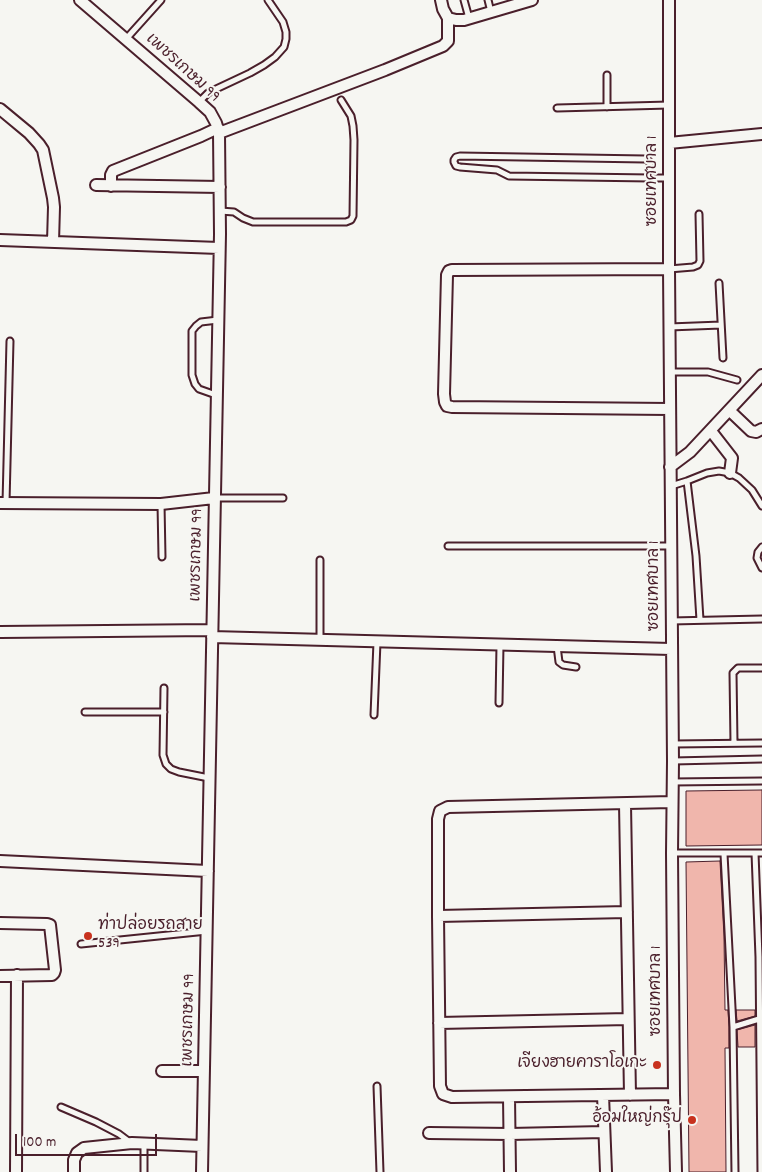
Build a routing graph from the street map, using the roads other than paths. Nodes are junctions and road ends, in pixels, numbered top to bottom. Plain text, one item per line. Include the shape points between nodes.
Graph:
1 (80, 0) edge
2 (161, 0) edge
3 (268, 0) edge
4 (440, 0) edge
5 (464, 0) edge
6 (488, 0) edge
7 (532, 0) edge
8 (669, 0) edge
9 (491, 12) junction
10 (448, 18) junction
11 (469, 18) junction
12 (126, 40) junction
13 (606, 75) dead end
14 (341, 100) dead end
15 (199, 102) junction
16 (669, 105) junction
17 (607, 107) junction
18 (557, 108) dead end
19 (0, 109) edge
20 (219, 130) junction
21 (762, 134) edge
22 (669, 143) junction
23 (651, 178) junction
24 (668, 178) junction
25 (96, 186) dead end
26 (111, 186) junction
27 (220, 186) junction
28 (220, 210) junction
29 (699, 214) dead end
30 (0, 240) edge
31 (53, 242) junction
32 (219, 248) junction
33 (669, 269) junction
34 (719, 284) dead end
35 (218, 320) junction
36 (721, 324) junction
37 (669, 327) junction
38 (10, 341) dead end
39 (723, 358) dead end
40 (670, 372) junction
41 (762, 375) edge
42 (737, 380) dead end
43 (216, 395) junction
44 (670, 409) junction
45 (730, 411) junction
46 (762, 430) edge
47 (711, 431) junction
48 (670, 467) junction
49 (730, 473) junction
50 (687, 481) junction
51 (670, 486) junction
52 (214, 498) junction
53 (283, 498) dead end
54 (3, 503) edge
55 (162, 504) junction
56 (762, 506) edge
57 (448, 546) dead end
58 (671, 546) junction
59 (762, 548) edge
60 (162, 557) dead end
61 (320, 560) dead end
62 (762, 568) edge
63 (762, 619) edge
64 (700, 620) junction
65 (671, 622) junction
66 (0, 632) edge
67 (212, 634) junction
68 (320, 640) junction
69 (377, 642) junction
70 (500, 645) junction
71 (557, 646) junction
72 (671, 649) junction
73 (576, 666) dead end
74 (762, 668) edge
75 (164, 688) dead end
76 (499, 703) dead end
77 (85, 712) dead end
78 (164, 712) junction
79 (374, 715) dead end
80 (734, 743) junction
81 (762, 743) edge
82 (672, 744) junction
83 (762, 759) edge
84 (673, 761) junction
85 (210, 778) junction
86 (762, 781) edge
87 (672, 782) junction
88 (672, 802) junction
89 (624, 804) junction
90 (672, 853) junction
91 (755, 853) junction
92 (762, 853) edge
93 (724, 854) junction
94 (0, 861) edge
95 (208, 871) junction
96 (626, 912) junction
97 (438, 916) junction
98 (0, 923) edge
99 (207, 931) junction
100 (81, 944) dead end
101 (0, 976) edge
102 (17, 976) junction
103 (628, 1019) junction
104 (759, 1019) junction
105 (439, 1023) junction
106 (733, 1028) junction
107 (162, 1071) dead end
108 (204, 1071) junction
109 (378, 1086) dead end
110 (674, 1094) junction
111 (603, 1095) junction
112 (630, 1095) junction
113 (509, 1097) junction
114 (61, 1107) dead end
115 (604, 1132) junction
116 (429, 1133) dead end
117 (510, 1134) junction
118 (132, 1143) junction
119 (144, 1143) junction
120 (202, 1146) junction
121 (16, 1172) edge
122 (74, 1172) edge
123 (144, 1172) edge
124 (202, 1172) edge
125 (380, 1172) edge
126 (510, 1172) edge
127 (606, 1172) edge
128 (676, 1172) edge
129 (735, 1172) edge
130 (761, 1172) edge

1 - 12 street, เพชรเกษม 99
2 - 12 lane
3 - 15 lane via 283,22 286,32 284,47 264,65 208,93
4 - 10 street
5 - 11 lane
6 - 9 lane
7 - 9 street
8 - 16 street, ซอยเทศบาล 1
9 - 11 street
10 - 11 street
10 - 20 street via 448,42 443,46
12 - 15 street, เพชรเกษม 99
13 - 17 lane
14 - 28 lane via 353,126 351,220 253,222 234,212
15 - 20 street, เพชรเกษม 99 via 210,112
16 - 17 lane
16 - 22 street, ซอยเทศบาล 1
17 - 18 lane
19 - 31 street via 29,133 43,150 54,207
20 - 26 street via 113,170
20 - 27 street, เพชรเกษม 99
21 - 22 street
22 - 24 street, ซอยเทศบาล 1
23 - 23 lane via 509,176 496,170 456,166 454,160 460,156 645,159 650,163
23 - 24 lane
24 - 33 street, ซอยเทศบาล 1
25 - 26 street
26 - 27 street
27 - 28 street, เพชรเกษม 99
28 - 32 street, เพชรเกษม 99
29 - 33 lane via 700,261 694,267
30 - 31 street
31 - 32 street
32 - 35 street, เพชรเกษม 99
33 - 37 street, ซอยเทศบาล 1
33 - 44 street via 448,272 444,394 447,406 452,407
34 - 36 lane
35 - 43 street, เพชรเกษม 99
35 - 43 lane via 201,322 192,331 195,384 199,389
36 - 37 lane
36 - 39 lane
37 - 40 street, ซอยเทศบาล 1
38 - 54 lane
40 - 42 lane via 708,372
40 - 44 street, ซอยเทศบาล 1
41 - 45 street
43 - 52 street, เพชรเกษม 99
44 - 48 street, ซอยเทศบาล 1
45 - 46 street via 751,431
45 - 47 street
47 - 48 street
47 - 49 street via 732,458
48 - 51 street, ซอยเทศบาล 1
49 - 50 lane via 707,473
49 - 56 lane via 752,490
50 - 51 lane
50 - 64 lane
51 - 58 street, ซอยเทศบาล 1
52 - 53 lane
52 - 55 street
52 - 67 street, เพชรเกษม 99
54 - 55 street
55 - 60 lane
57 - 58 lane
58 - 65 street, ซอยเทศบาล 1
59 - 62 lane via 757,558
61 - 68 lane
63 - 64 lane
64 - 65 lane
65 - 72 street, ซอยเทศบาล 1
66 - 67 street
67 - 68 street
67 - 85 street, เพชรเกษม 99
68 - 69 street
69 - 70 street
69 - 79 lane
70 - 71 street
70 - 76 lane
71 - 72 street
71 - 73 lane via 559,662
72 - 82 street, ซอยเทศบาล 1
74 - 80 lane via 738,668 733,673
75 - 78 lane
77 - 78 lane
78 - 85 lane via 163,755 166,764 179,772
80 - 81 lane
80 - 82 lane
82 - 84 street, ซอยเทศบาล 1
83 - 84 lane
84 - 87 street, ซอยเทศบาล 1
85 - 95 street, เพชรเกษม 99
86 - 87 lane
87 - 88 street, ซอยเทศบาล 1
88 - 89 street
88 - 90 street, ซอยเทศบาล 1
89 - 96 street
89 - 97 street via 448,807 440,811
90 - 93 lane
90 - 110 street, ซอยเทศบาล 1
91 - 92 lane
91 - 93 lane
91 - 104 lane
93 - 106 lane
94 - 95 street
95 - 99 street, เพชรเกษม 99
96 - 97 street
96 - 103 street
97 - 105 street
98 - 102 street via 50,925 54,973
99 - 100 lane
99 - 108 street, เพชรเกษม 99
101 - 102 street
102 - 121 street
103 - 105 street
103 - 112 street
104 - 106 lane
104 - 130 lane
105 - 113 street via 440,1086 443,1094 452,1097
106 - 129 lane
107 - 108 street
108 - 120 street, เพชรเกษม 99
109 - 125 lane
110 - 112 street
110 - 128 street, ซอยเทศบาล 1
111 - 112 street
111 - 113 street
111 - 115 street
113 - 117 street
114 - 118 lane
115 - 117 street
115 - 127 street
116 - 117 street
117 - 126 street
118 - 119 street
118 - 122 street via 84,1148 74,1160
119 - 120 street
119 - 123 lane
120 - 124 street, เพชรเกษม 99

